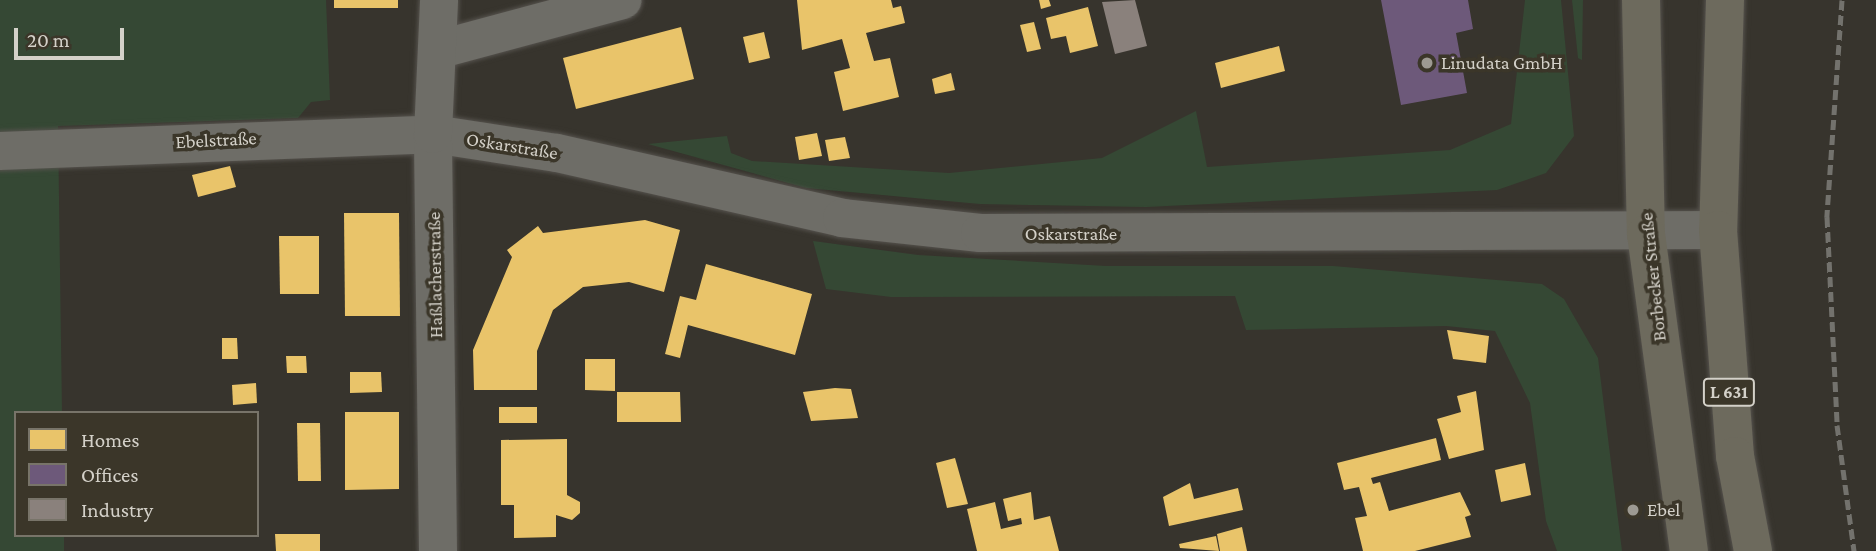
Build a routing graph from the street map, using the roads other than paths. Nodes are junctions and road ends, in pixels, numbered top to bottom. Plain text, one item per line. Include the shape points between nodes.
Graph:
1 (439, 0) edge
2 (623, 0) edge
3 (1641, 0) edge
4 (1725, 0) edge
5 (441, 50) junction
6 (433, 134) junction
7 (9, 151) edge
8 (1718, 230) junction
9 (1646, 234) junction
10 (438, 551) edge
11 (1689, 551) edge
12 (1753, 551) edge

1 - 5 street, Haßlacherstraße
2 - 5 street
3 - 9 main road, Borbecker Straße
4 - 8 main road, L 631
5 - 6 street, Haßlacherstraße
6 - 7 street, Ebelstraße
6 - 9 street, Oskarstraße via 558,153 842,218 980,233
6 - 10 street, Haßlacherstraße
8 - 9 street, Oskarstraße
8 - 12 main road, L 631 via 1735,456
9 - 11 main road, Borbecker Straße

